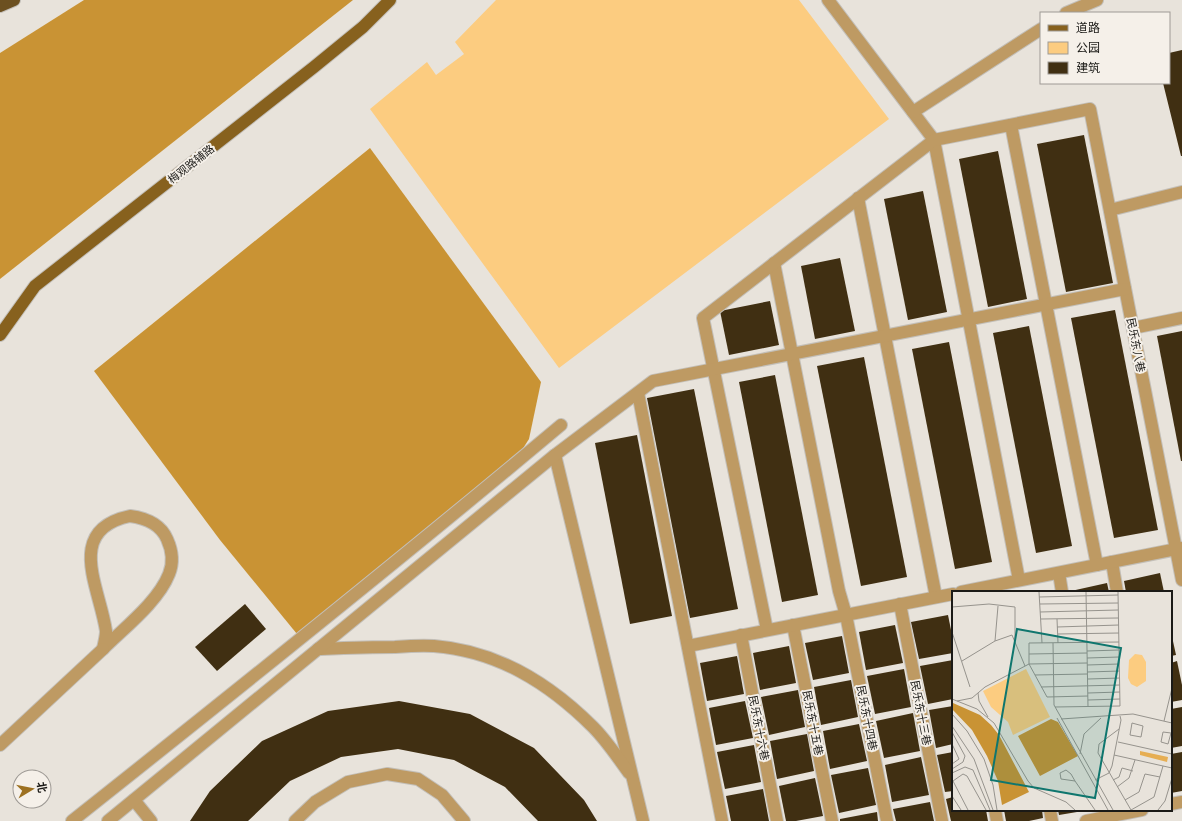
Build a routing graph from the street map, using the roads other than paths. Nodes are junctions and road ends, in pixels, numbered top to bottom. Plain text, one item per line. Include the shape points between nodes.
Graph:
1 (14, 0) edge
2 (390, 0) edge
3 (828, 0) edge
4 (1097, 0) edge
5 (0, 6) edge
6 (1068, 12) edge
7 (1040, 30) edge
8 (913, 112) junction
9 (1011, 125) junction
10 (934, 140) junction
11 (1182, 192) edge
12 (858, 198) junction
13 (1110, 210) junction
14 (774, 263) junction
15 (1125, 289) junction
16 (1046, 304) junction
17 (1182, 318) edge
18 (968, 320) junction
19 (1133, 328) junction
20 (0, 335) edge
21 (884, 336) junction
22 (793, 354) junction
23 (713, 369) junction
24 (638, 393) junction
25 (561, 425) dead end
26 (555, 455) junction
27 (1179, 549) edge
28 (1112, 562) junction
29 (1097, 565) junction
30 (1059, 573) junction
31 (1019, 580) junction
32 (1182, 580) edge
33 (1007, 588) edge
34 (981, 591) edge
35 (1062, 591) edge
36 (1117, 591) edge
37 (952, 594) edge
38 (936, 597) junction
39 (900, 604) junction
40 (846, 614) junction
41 (794, 625) junction
42 (767, 630) junction
43 (740, 635) junction
44 (688, 646) junction
45 (103, 649) junction
46 (318, 649) junction
47 (0, 745) edge
48 (632, 776) junction
49 (134, 800) junction
50 (1182, 802) edge
51 (1172, 804) edge
52 (995, 811) edge
53 (1050, 811) edge
54 (1133, 811) edge
55 (1106, 814) edge
56 (72, 821) edge
57 (108, 821) edge
58 (151, 821) edge
59 (295, 821) edge
60 (464, 821) edge
61 (642, 821) edge
62 (722, 821) edge
63 (777, 821) edge
64 (832, 821) edge
65 (887, 821) edge
66 (942, 821) edge
67 (997, 821) edge
68 (1052, 821) edge
69 (1086, 821) edge

1 - 5 highway
2 - 20 main road, 梅观路辅路 via 363,27 314,67 35,286
3 - 8 street
4 - 6 street
7 - 8 street
8 - 10 street
9 - 10 street
9 - 13 street, 民乐东八巷 via 1090,109
9 - 16 street
10 - 12 street
10 - 18 street
11 - 13 street
12 - 14 street
12 - 21 street
13 - 15 street, 民乐东八巷
14 - 22 street, 民乐东十四巷
14 - 23 street via 703,318
15 - 16 street
15 - 19 street, 民乐东八巷
16 - 18 street
16 - 29 street
17 - 19 street
18 - 21 street
18 - 31 street
19 - 27 street, 民乐东八巷
21 - 22 street
21 - 38 street
22 - 23 street
22 - 40 street, 民乐东十四巷 via 839,591
23 - 24 street via 653,381
23 - 42 street
24 - 26 street
24 - 44 street
25 - 56 street via 415,547
26 - 46 street
26 - 48 street
27 - 28 street
27 - 32 street, 民乐东八巷
28 - 29 street
28 - 36 street
29 - 30 street
30 - 31 street
30 - 35 street
31 - 33 street
33 - 34 street
37 - 38 street
38 - 39 street
39 - 40 street
39 - 66 street, 民乐东十三巷
40 - 41 street
40 - 65 street, 民乐东十四巷
41 - 42 street
41 - 64 street, 民乐东十五巷
42 - 43 street
43 - 44 street
43 - 63 street, 民乐东十六巷
44 - 62 street
45 - 45 street via 149,605 170,574 173,560 165,534 144,518 130,516 117,519 105,526 96,536 91,549 90,563 106,633
45 - 47 street
46 - 48 street via 434,646 473,651 511,666 546,687 594,728
46 - 49 street
48 - 61 street
49 - 57 street
49 - 58 street
50 - 51 street
52 - 67 street
53 - 68 street
54 - 55 street
55 - 69 street
59 - 60 street via 315,802 348,782 386,774 418,779 442,795

